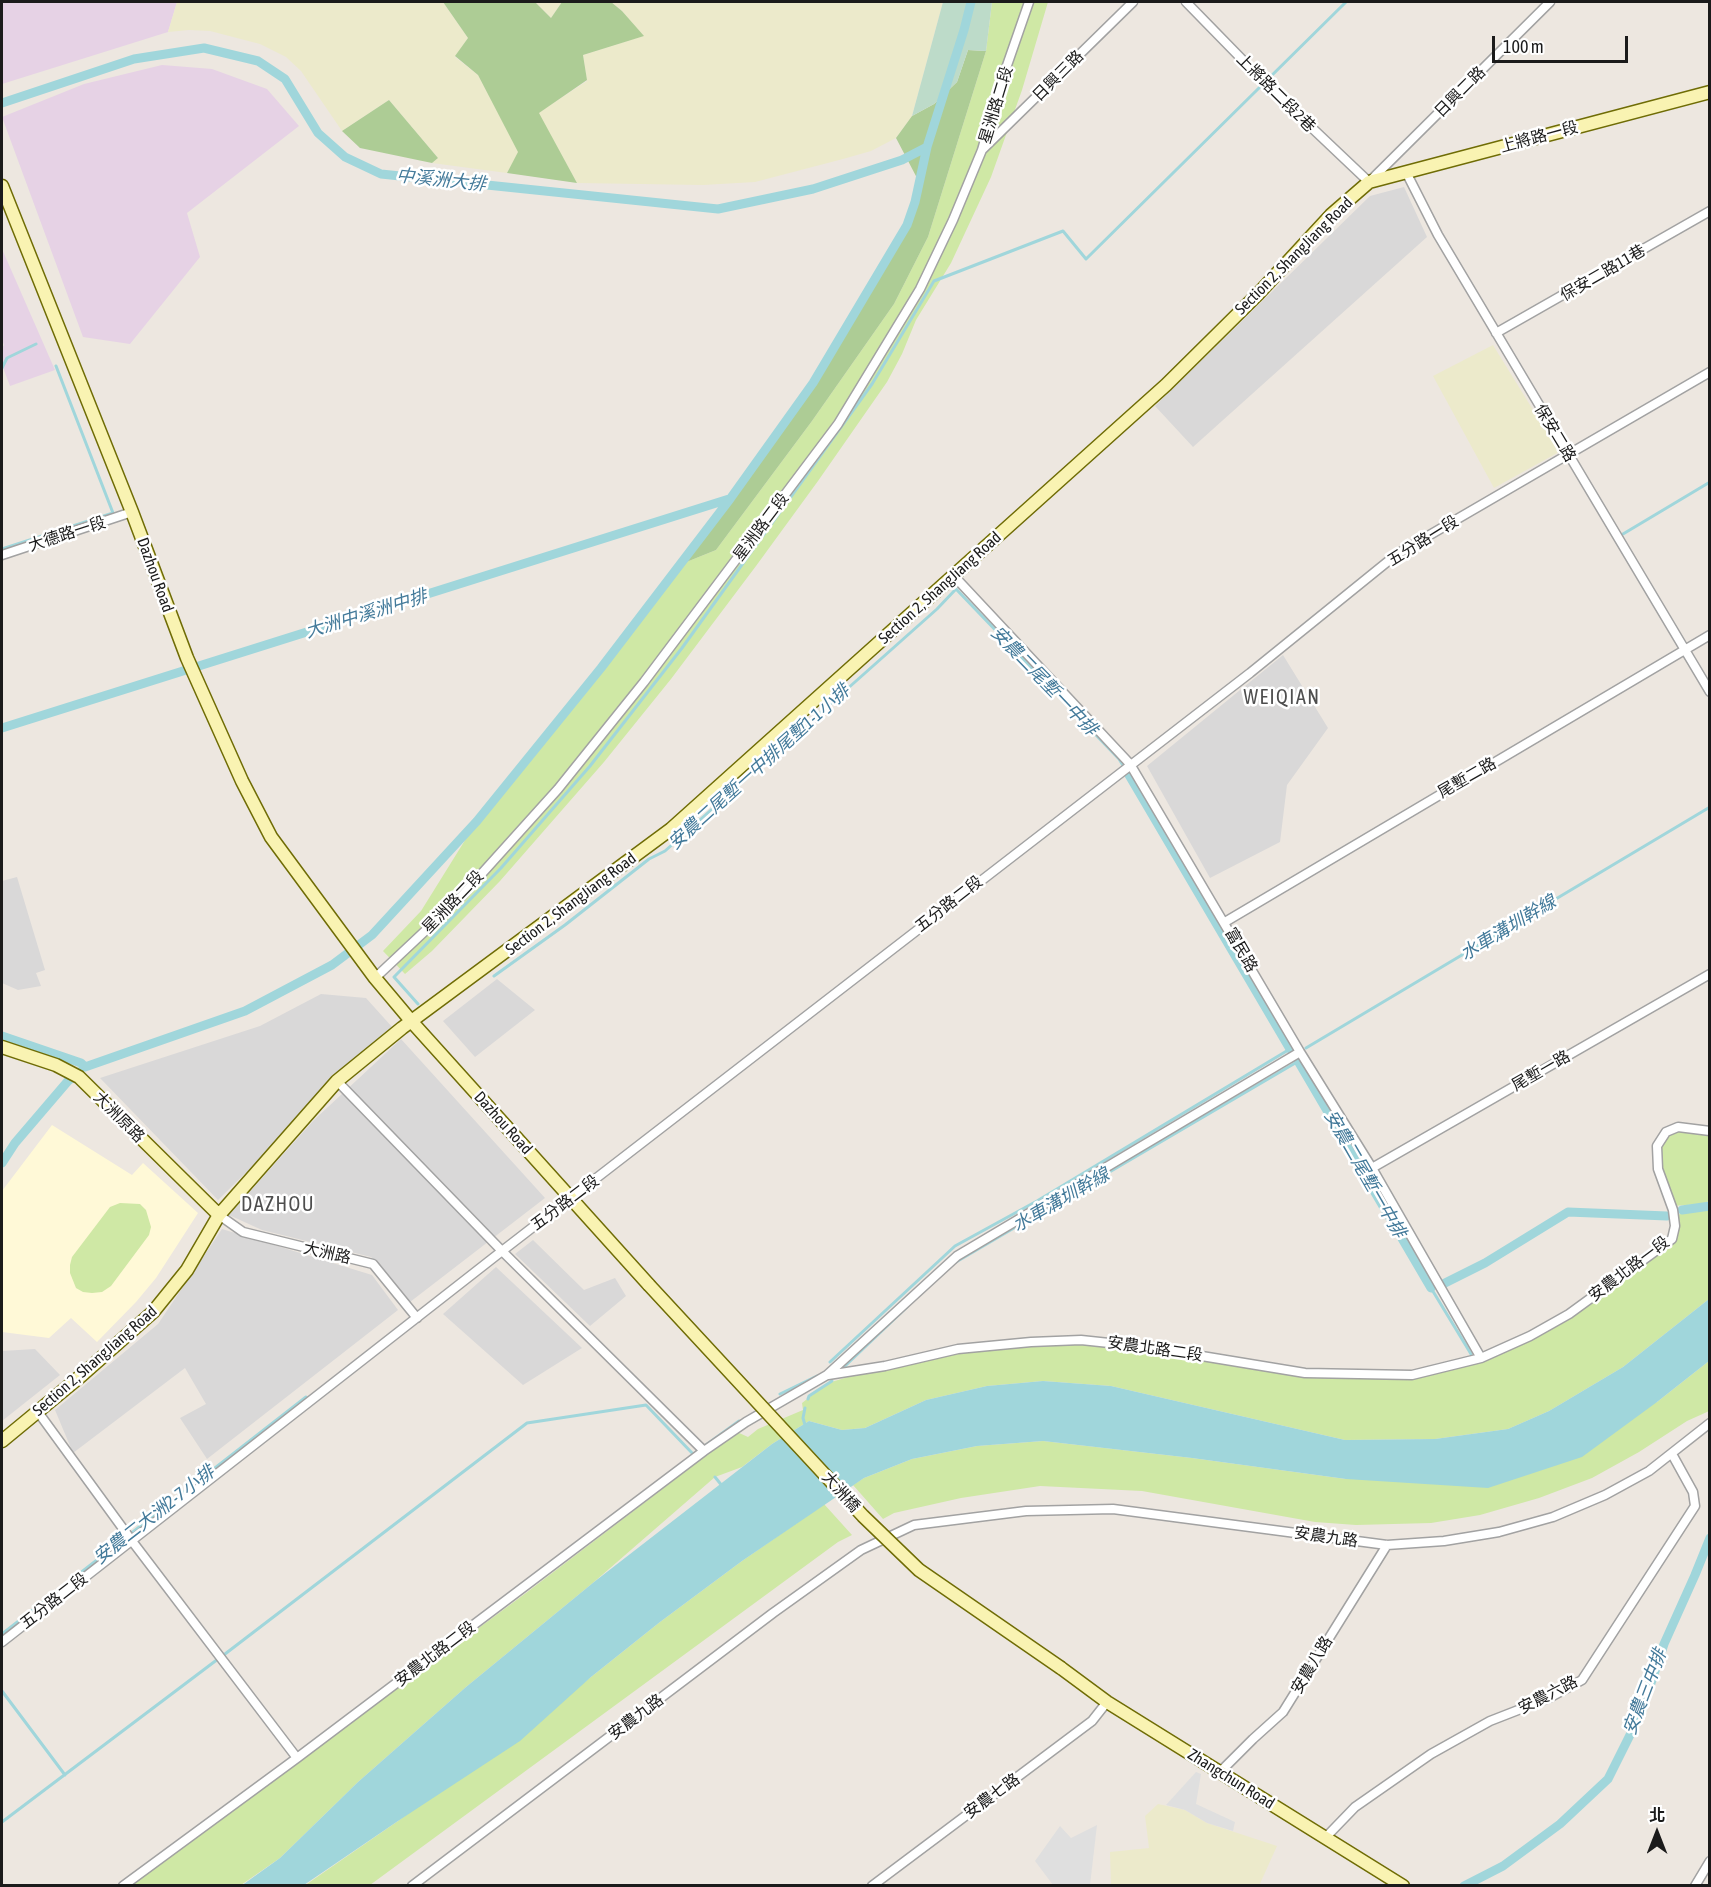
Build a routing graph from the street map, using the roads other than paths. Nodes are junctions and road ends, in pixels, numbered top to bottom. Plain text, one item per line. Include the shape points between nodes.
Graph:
1 (1029, 2) edge
2 (1133, 2) edge
3 (1186, 2) edge
4 (1551, 2) edge
5 (1710, 92) edge
6 (982, 150) junction
7 (1406, 172) junction
8 (1369, 182) junction
9 (2, 186) edge
10 (1710, 211) edge
11 (1497, 333) junction
12 (1710, 372) edge
13 (1568, 455) junction
14 (132, 512) junction
15 (2, 555) edge
16 (954, 576) junction
17 (1710, 635) edge
18 (1684, 650) junction
19 (1710, 692) edge
20 (1130, 764) junction
21 (1225, 922) junction
22 (1710, 974) edge
23 (375, 978) junction
24 (412, 1022) junction
25 (2, 1047) edge
26 (1300, 1052) junction
27 (337, 1081) junction
28 (1710, 1131) edge
29 (1372, 1168) junction
30 (571, 1199) junction
31 (219, 1215) junction
32 (502, 1251) junction
33 (649, 1286) joint
34 (417, 1318) junction
35 (1481, 1358) junction
36 (827, 1375) junction
37 (38, 1412) junction
38 (1710, 1423) edge
39 (2, 1441) edge
40 (704, 1451) junction
41 (1672, 1454) junction
42 (132, 1540) junction
43 (1387, 1545) junction
44 (2, 1642) edge
45 (1061, 1668) joint
46 (1107, 1702) junction
47 (297, 1758) junction
48 (1220, 1772) junction
49 (1326, 1837) junction
50 (1710, 1862) edge
51 (123, 1886) edge
52 (412, 1886) edge
53 (872, 1886) edge
54 (1403, 1886) edge
55 (1695, 1886) edge

1 - 6 street, 星洲路二段
2 - 6 street, 日興三路
3 - 8 street, 上將路二段2巷
4 - 8 street, 日興二路
5 - 7 street, 上將路一段
6 - 23 street, 星洲路二段 via 920,289 838,424 644,682 558,789 458,900
7 - 8 street, 上將路一段
7 - 11 street, 保安二路 via 1438,235
8 - 16 street, Section 2, ShangJiang Road via 1331,215 1166,385
9 - 14 street, Dazhou Road
10 - 11 street, 保安二路11巷
11 - 13 street, 保安二路
12 - 13 street, 五分路一段
13 - 18 street, 保安二路
13 - 20 street, 五分路一段 via 1397,554
14 - 15 street, 大德路一段
14 - 23 street, Dazhou Road via 187,658 242,781 272,837
16 - 20 street, 富民路
16 - 24 street, Section 2, ShangJiang Road via 671,829
17 - 18 street, 尾塹二路
18 - 19 street, 保安二路
18 - 21 street, 尾塹二路
20 - 21 street, 富民路
20 - 30 street, 五分路二段
21 - 26 street, 富民路
22 - 29 street, 尾塹一路
23 - 24 street, Dazhou Road
24 - 27 street, Section 2, ShangJiang Road
24 - 30 street, Dazhou Road
25 - 31 street, 大洲原路 via 79,1077
26 - 29 street, 富民路
26 - 36 street via 957,1256
27 - 31 street, Section 2, ShangJiang Road
27 - 32 street
28 - 35 street, 安農北路一段 via 1678,1127 1666,1132 1657,1146 1658,1168 1676,1226 1672,1239 1569,1314
29 - 35 street, 富民路
30 - 32 street, 五分路二段
30 - 33 street, Dazhou Road
31 - 34 street, 大洲路 via 243,1232 373,1264
31 - 37 street, Section 2, ShangJiang Road via 187,1270 153,1312
32 - 34 street, 五分路二段
32 - 40 street
33 - 45 street, 大洲橋, bridge via 862,1516 919,1570
34 - 42 street, 五分路二段
35 - 36 street, 安農北路二段 via 1412,1375 1305,1373 1081,1340 958,1349
36 - 40 street, 安農北路二段
37 - 39 street, Section 2, ShangJiang Road
37 - 42 street
38 - 41 street, 安農九路
40 - 47 street, 安農北路二段
41 - 43 street, 安農九路 via 1605,1495 1553,1517 1499,1532
41 - 49 street, 安農六路 via 1693,1492 1695,1506 1582,1680 1549,1698 1490,1721 1431,1754 1355,1807
42 - 44 street, 五分路二段
42 - 47 street
43 - 48 street, 安農八路 via 1283,1712
43 - 52 street, 安農九路 via 1113,1509 1026,1511 914,1525 861,1551 773,1613
45 - 46 street, Zhangchun Road
46 - 48 street, Zhangchun Road
46 - 53 street, 安農七路 via 1092,1721
47 - 51 street, 安農北路二段
48 - 49 street, Zhangchun Road
49 - 54 street, Zhangchun Road
50 - 55 street

